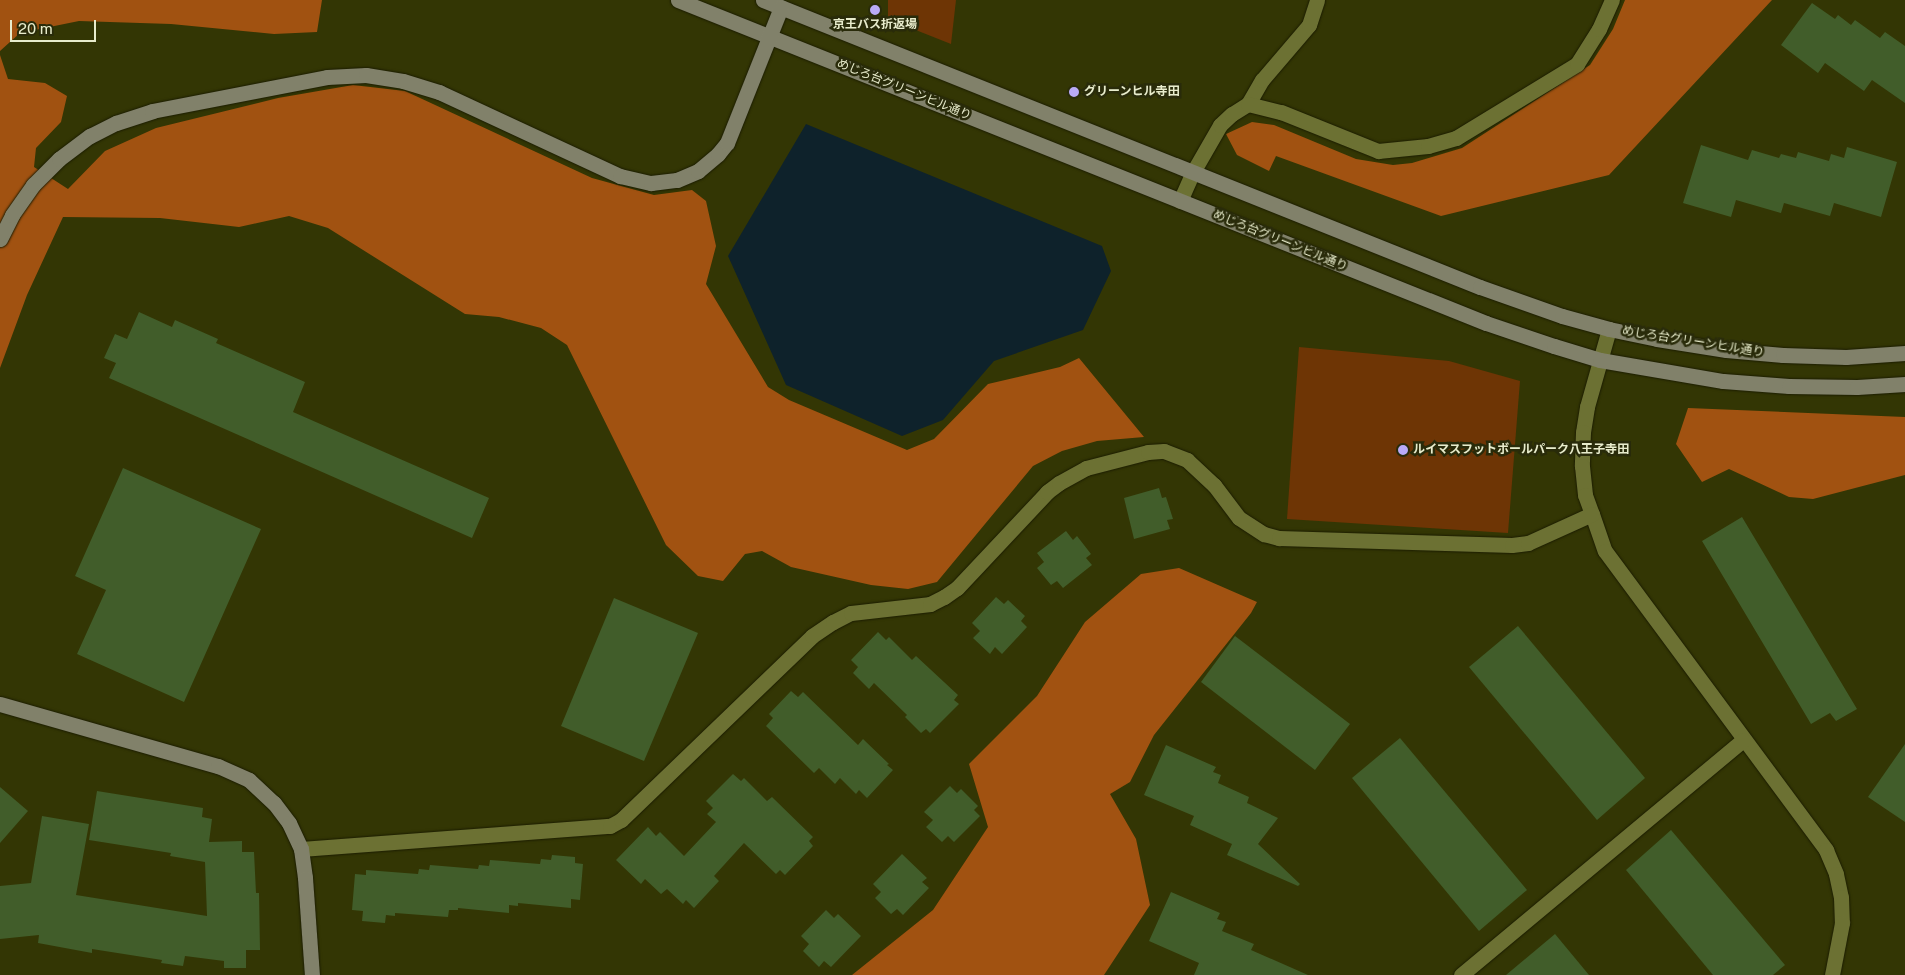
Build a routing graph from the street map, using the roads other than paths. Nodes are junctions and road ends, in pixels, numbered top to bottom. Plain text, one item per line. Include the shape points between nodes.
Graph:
1 (678, 0) edge
2 (762, 0) edge
3 (1317, 0) edge
4 (1612, 0) edge
5 (781, 7) junction
6 (770, 37) junction
7 (1248, 104) junction
8 (1193, 172) junction
9 (1180, 201) junction
10 (0, 239) edge
11 (1609, 329) junction
12 (1905, 353) edge
13 (1600, 360) junction
14 (1905, 384) edge
15 (1592, 514) junction
16 (0, 704) edge
17 (1743, 740) junction
18 (301, 849) junction
19 (312, 975) edge
20 (1461, 975) edge
21 (1832, 975) edge

1 - 6 street, めじろ台グリーンヒル通り
2 - 5 street, めじろ台グリーンヒル通り
3 - 7 street via 1309,25 1262,80
4 - 7 street via 1600,29 1577,64 1456,138 1428,146 1378,151 1281,112
5 - 6 street
5 - 8 street, めじろ台グリーンヒル通り
6 - 9 street, めじろ台グリーンヒル通り
6 - 10 street via 727,143 698,171 677,180 651,183 620,176 439,92 403,81 366,75 327,77 152,111 116,123 90,136 59,159 33,185
7 - 8 street via 1220,125
8 - 9 street
8 - 11 street, めじろ台グリーンヒル通り via 1512,299
9 - 13 street, めじろ台グリーンヒル通り via 1486,323
11 - 12 street, めじろ台グリーンヒル通り via 1657,340 1783,355 1846,357
11 - 13 street
13 - 14 street, めじろ台グリーンヒル通り via 1723,381 1789,386
13 - 15 street via 1583,432 1585,495
15 - 17 street via 1605,551
15 - 18 street via 1528,543 1512,545 1279,538 1264,534 1239,518 1214,485 1187,460 1164,451 1086,468 1047,492 958,588 944,598 930,604 851,613 812,636 621,820 610,826
16 - 18 street via 218,766 249,780 274,803 289,823
17 - 20 street
17 - 21 street via 1826,850 1833,866 1841,897 1842,923
18 - 19 street

